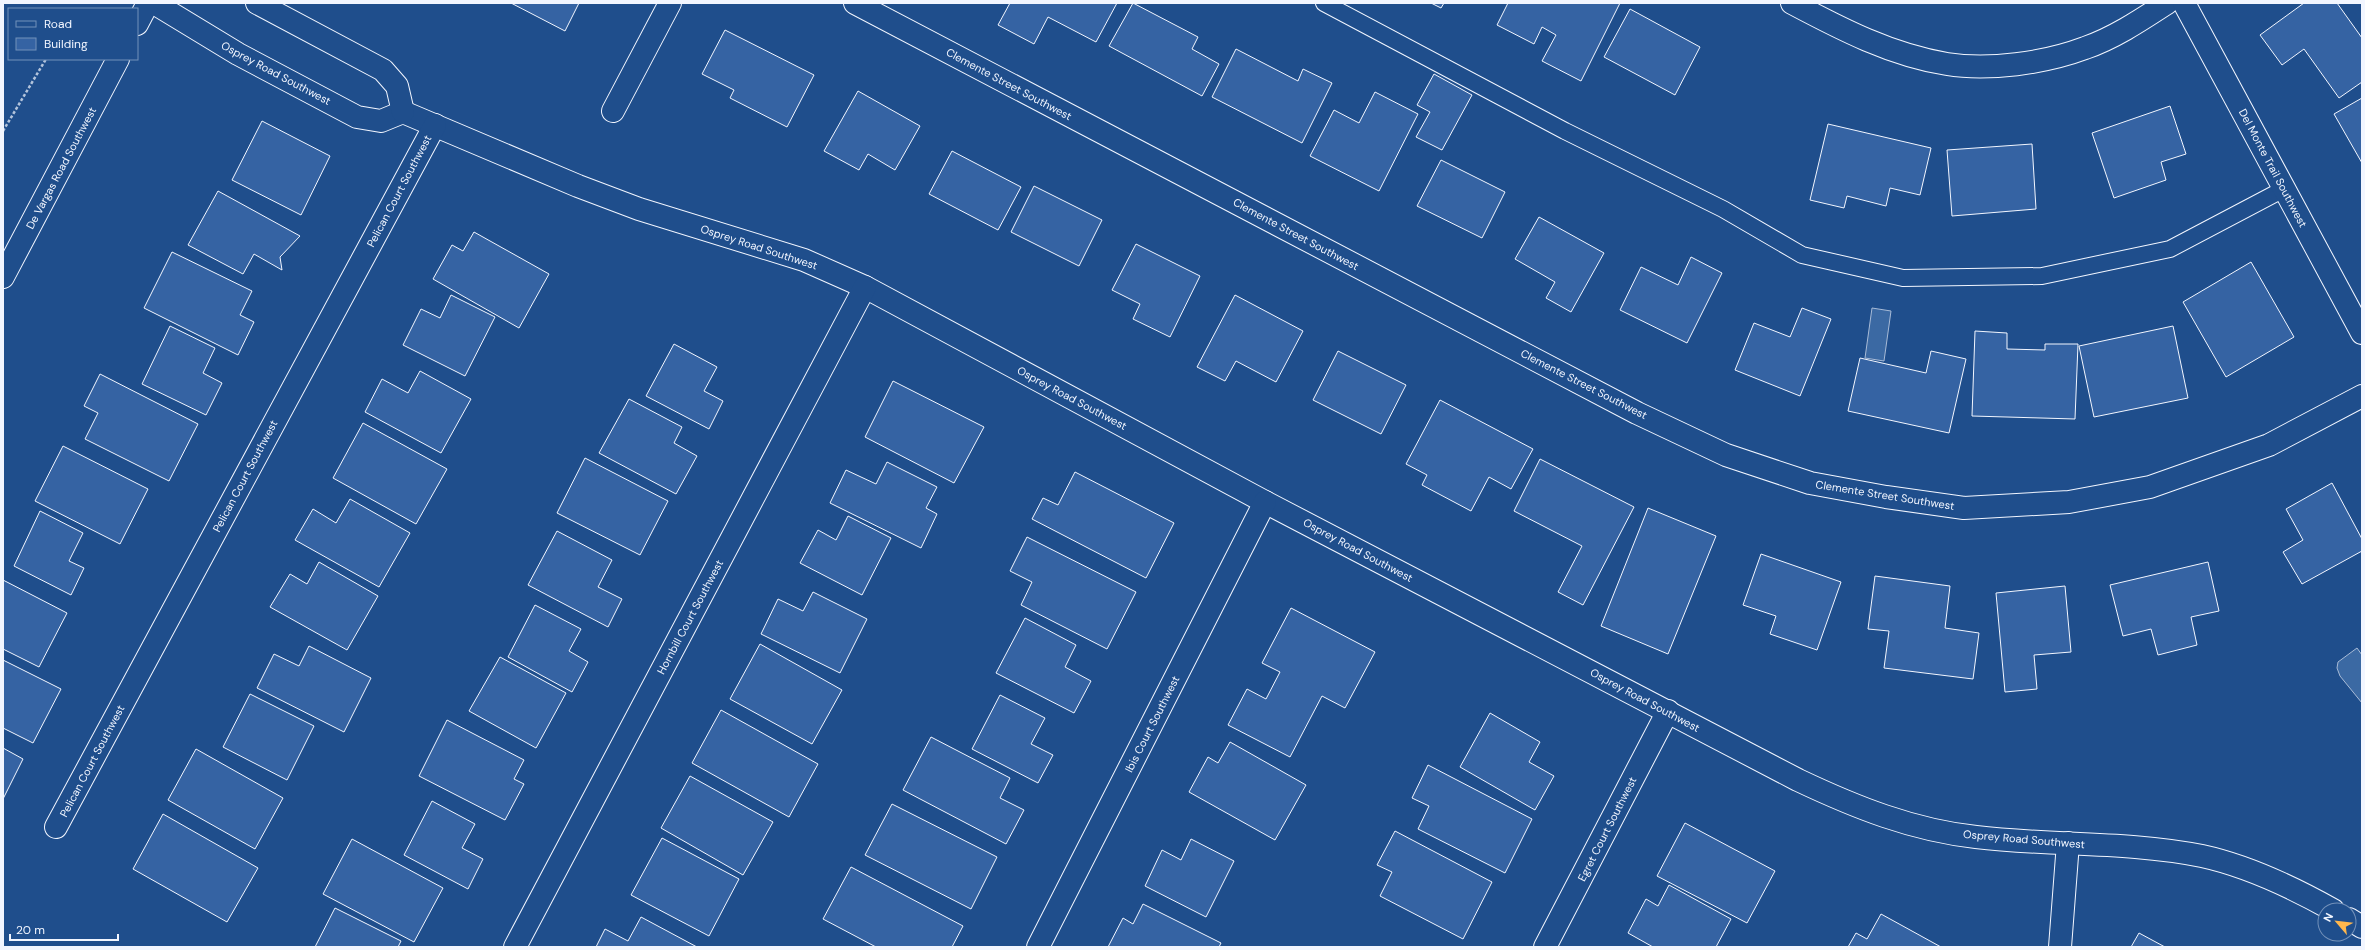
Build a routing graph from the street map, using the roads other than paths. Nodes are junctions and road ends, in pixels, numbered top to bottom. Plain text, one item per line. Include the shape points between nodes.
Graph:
1 (148, 3) edge
2 (154, 3) edge
3 (257, 3) edge
4 (670, 3) edge
5 (855, 3) edge
6 (1324, 3) edge
7 (1792, 3) edge
8 (2167, 3) edge
9 (2184, 3) edge
10 (138, 22) edge
11 (117, 60) edge
12 (613, 111) dead end
13 (403, 112) junction
14 (435, 125) junction
15 (2284, 189) junction
16 (3, 277) edge
17 (865, 287) junction
18 (2362, 333) edge
19 (2362, 396) edge
20 (1266, 502) junction
21 (1668, 711) junction
22 (56, 827) dead end
23 (2068, 843) junction
24 (2319, 902) edge
25 (515, 947) edge
26 (1038, 947) edge
27 (1545, 947) edge
28 (2060, 947) edge

1 - 10 street
2 - 13 street, Osprey Road Southwest via 238,54 357,117 381,121
3 - 13 street via 383,70 397,86
4 - 12 street
5 - 19 street, Clemente Street Southwest via 1637,412 1726,455 1810,483 1886,498 1964,508 2069,502 2150,487 2269,445
6 - 15 lane via 1565,131 1723,209 1802,255 1903,278 2042,276 2170,249
7 - 8 street via 1849,34 1904,53 1947,64 1997,66 2036,61 2084,48 2135,24
9 - 15 street, Del Monte Trail Southwest
11 - 16 street, De Vargas Road Southwest
13 - 14 street, Osprey Road Southwest
14 - 17 street, Osprey Road Southwest via 639,209 804,260
14 - 22 street, Pelican Court Southwest
15 - 18 street, Del Monte Trail Southwest
17 - 20 street, Osprey Road Southwest
17 - 25 street, Hornbill Court Southwest
20 - 21 street, Osprey Road Southwest
20 - 26 street, Ibis Court Southwest
21 - 23 street, Osprey Road Southwest via 1798,780 1879,815 1922,828 1975,837
21 - 27 street, Egret Court Southwest
23 - 24 street, Osprey Road Southwest via 2154,849 2202,856 2252,871
23 - 28 street

